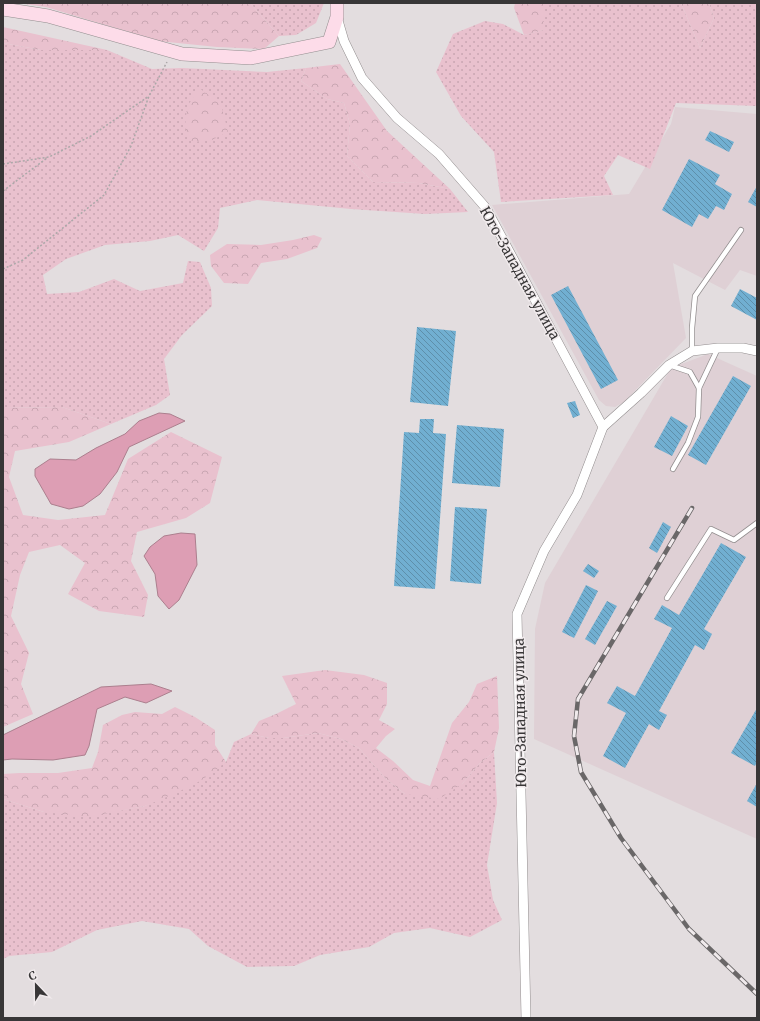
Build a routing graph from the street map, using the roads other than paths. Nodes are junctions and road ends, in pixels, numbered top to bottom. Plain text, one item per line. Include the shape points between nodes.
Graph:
1 (337, 3) edge
2 (3, 9) edge
3 (337, 17) junction
4 (344, 41) junction
5 (330, 42) junction
6 (741, 230) dead end
7 (718, 348) junction
8 (692, 351) junction
9 (757, 351) edge
10 (669, 365) junction
11 (699, 388) junction
12 (603, 427) junction
13 (673, 469) dead end
14 (757, 523) edge
15 (667, 598) dead end
16 (526, 1018) edge

1 - 3 street
2 - 5 street via 48,16 182,54 251,58
3 - 4 street, Юго-Западная улица
3 - 5 street
4 - 5 street
4 - 12 street, Юго-Западная улица via 362,78 397,118 438,154 486,208
6 - 8 lane via 695,296
7 - 8 street, Юго-Западная улица
7 - 9 street, Юго-Западная улица
7 - 11 lane
8 - 10 street, Юго-Западная улица
10 - 11 lane via 690,372
10 - 12 street, Юго-Западная улица
11 - 13 lane via 698,417 688,443
12 - 16 street, Юго-Западная улица via 577,495 544,551 517,614
14 - 15 lane via 734,540 711,530

